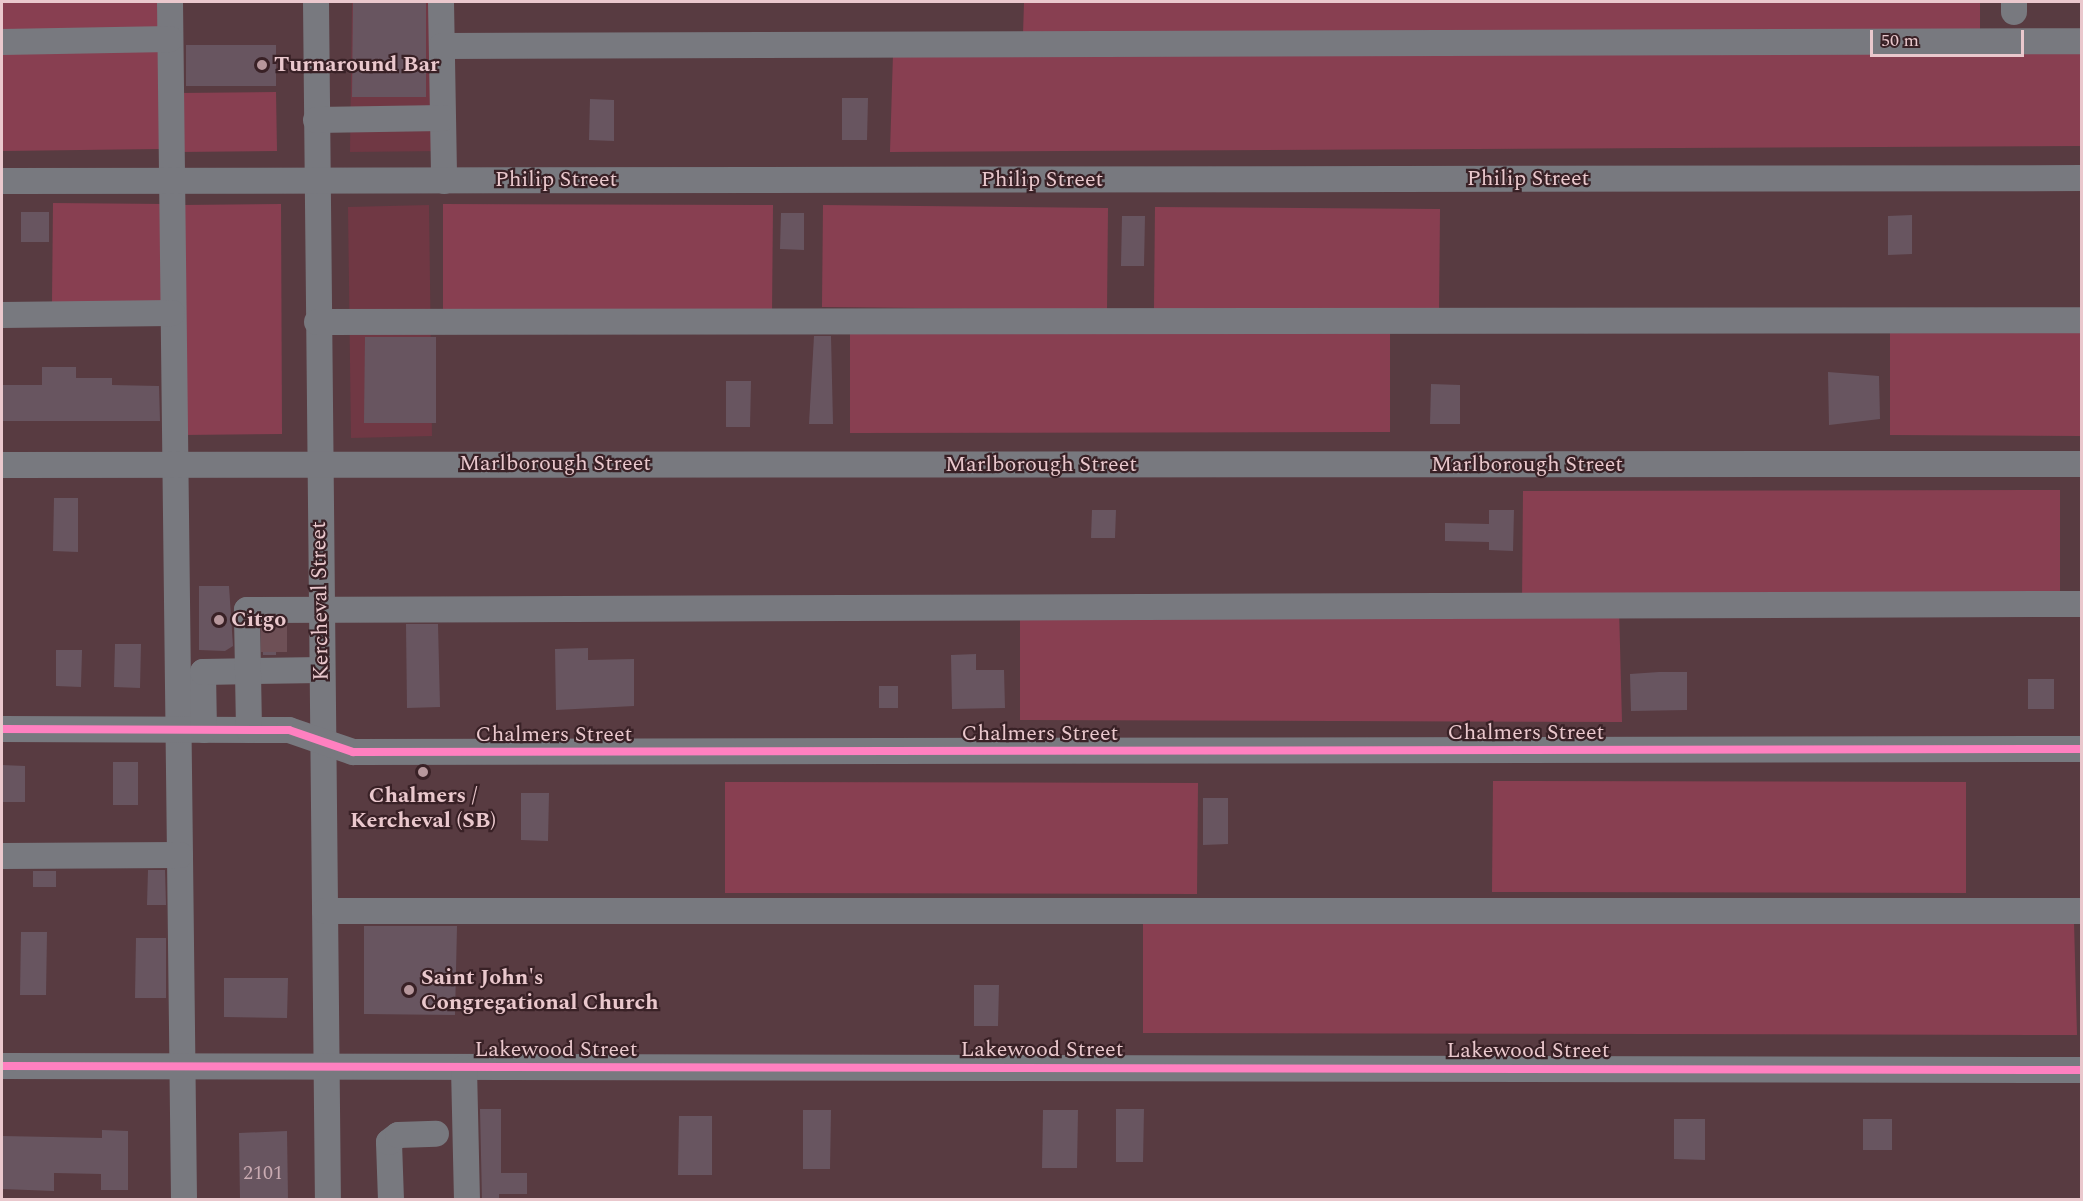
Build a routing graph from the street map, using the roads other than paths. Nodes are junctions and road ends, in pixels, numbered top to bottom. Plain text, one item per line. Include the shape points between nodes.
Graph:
1 (170, 2) edge
2 (316, 2) edge
3 (441, 2) edge
4 (170, 39) junction
5 (2082, 41) edge
6 (2, 42) edge
7 (442, 46) junction
8 (443, 118) junction
9 (316, 120) junction
10 (2082, 178) edge
11 (2, 181) edge
12 (170, 181) junction
13 (316, 181) junction
14 (444, 181) junction
15 (172, 313) junction
16 (2, 315) edge
17 (2082, 320) edge
18 (317, 322) junction
19 (318, 464) junction
20 (2082, 464) edge
21 (2, 465) edge
22 (175, 465) junction
23 (2082, 604) edge
24 (320, 609) junction
25 (247, 670) junction
26 (321, 670) junction
27 (2, 729) edge
28 (179, 730) junction
29 (204, 730) junction
30 (249, 730) junction
31 (322, 741) junction
32 (2082, 749) edge
33 (180, 855) junction
34 (2, 856) edge
35 (324, 911) junction
36 (2082, 911) edge
37 (2, 1066) edge
38 (183, 1067) junction
39 (326, 1067) junction
40 (464, 1068) junction
41 (2082, 1070) edge
42 (436, 1134) dead end
43 (184, 1200) edge
44 (328, 1200) edge
45 (391, 1200) edge
46 (467, 1200) edge

1 - 4 street
2 - 9 street, Kercheval Street
3 - 7 street
4 - 6 street
4 - 12 street
5 - 7 street
7 - 8 street
8 - 9 street
8 - 14 street
9 - 13 street, Kercheval Street
10 - 14 street, Philip Street
11 - 12 street, Philip Street
12 - 13 street, Philip Street
12 - 15 street
13 - 14 street, Philip Street
13 - 18 street, Kercheval Street
15 - 16 street
15 - 22 street
17 - 18 street
18 - 19 street, Kercheval Street
19 - 20 street, Marlborough Street
19 - 22 street, Marlborough Street
19 - 24 street, Kercheval Street
21 - 22 street, Marlborough Street
22 - 28 street
23 - 24 street
24 - 25 street via 274,618 247,610
24 - 26 street, Kercheval Street
25 - 26 street via 274,663
25 - 29 street via 203,672
25 - 30 street
26 - 31 street, Kercheval Street
27 - 28 street, Chalmers Street
28 - 29 street, Chalmers Street
28 - 33 street
29 - 30 street, Chalmers Street
30 - 31 street, Chalmers Street via 289,730
31 - 32 street, Chalmers Street via 352,752 612,754
31 - 35 street, Kercheval Street
33 - 34 street
33 - 38 street
35 - 36 street
35 - 39 street, Kercheval Street
37 - 38 street, Lakewood Street
38 - 39 street, Lakewood Street
38 - 43 street
39 - 40 street, Lakewood Street
39 - 44 street, Kercheval Street
40 - 41 street, Lakewood Street
40 - 46 street
42 - 45 street via 398,1135 389,1142

